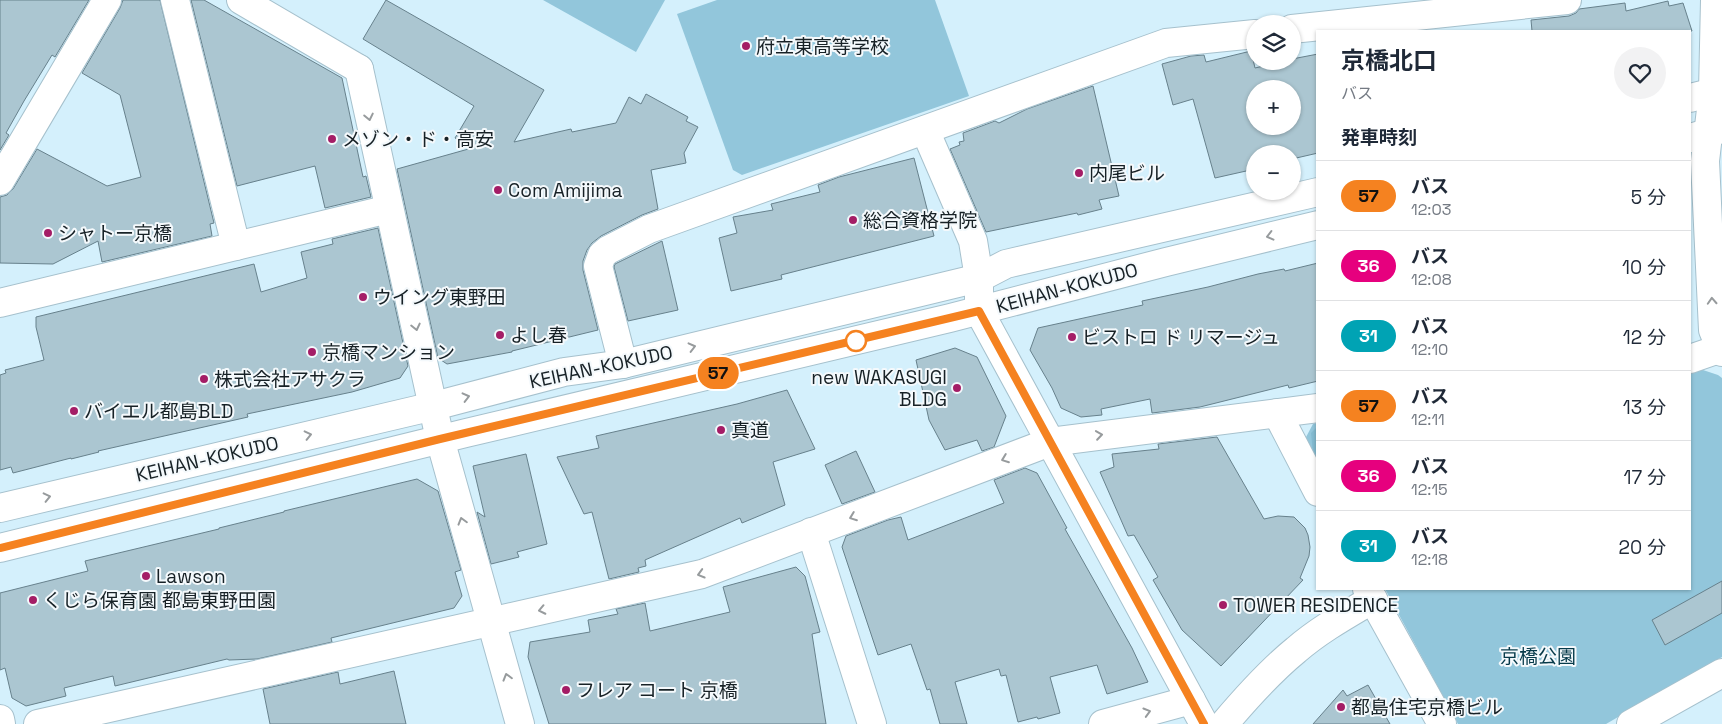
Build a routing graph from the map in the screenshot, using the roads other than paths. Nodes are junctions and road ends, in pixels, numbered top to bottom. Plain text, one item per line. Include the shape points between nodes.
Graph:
1 (107, 0) edge
2 (175, 0) edge
3 (241, 0) edge
4 (1567, 0) edge
5 (1715, 0) edge
6 (1301, 29) edge
7 (1246, 35) edge
8 (1708, 93) edge
9 (925, 130) junction
10 (1707, 133) edge
11 (0, 181) edge
12 (1316, 192) edge
13 (389, 209) junction
14 (1316, 225) edge
15 (236, 246) junction
16 (979, 278) junction
17 (0, 303) edge
18 (979, 311) junction
19 (1721, 350) edge
20 (1691, 360) edge
21 (623, 364) junction
22 (434, 406) junction
23 (1316, 408) edge
24 (1277, 413) junction
25 (440, 439) junction
26 (1050, 442) junction
27 (1316, 488) edge
28 (0, 508) edge
29 (811, 532) junction
30 (0, 548) edge
31 (1370, 594) edge
32 (492, 621) junction
33 (1722, 673) edge
34 (1191, 700) junction
35 (0, 719) edge
36 (1, 724) edge
37 (38, 724) edge
38 (520, 724) edge
39 (872, 724) edge
40 (1103, 724) edge
41 (1204, 724) edge
42 (1224, 724) edge
43 (1442, 724) edge
44 (1631, 724) edge

1 - 11 main road
2 - 15 main road
3 -> 13 main road via 358,69
4 - 6 main road
5 - 8 main road
7 - 9 main road via 1166,43
8 - 10 main road
9 - 16 main road via 972,241
9 - 21 main road via 649,229 608,250 598,266
19 -> 10 main road via 1713,330 1705,160
12 - 16 main road, KEIHAN-KOKUDO via 1006,264
13 - 15 main road
13 -> 22 main road
14 -> 18 main road, KEIHAN-KOKUDO
15 - 17 main road
16 - 18 main road
21 -> 16 main road, KEIHAN-KOKUDO
18 - 25 main road, KEIHAN-KOKUDO
18 - 26 main road
19 - 20 main road
22 -> 21 main road, KEIHAN-KOKUDO via 564,372
22 - 25 main road
28 -> 22 main road, KEIHAN-KOKUDO
23 - 24 main road
26 -> 24 main road
24 - 27 main road
25 - 30 main road, KEIHAN-KOKUDO
32 -> 25 main road
26 -> 29 main road
26 - 34 main road
29 -> 32 main road via 702,574
29 - 39 main road
31 - 42 main road via 1296,649 1251,692
31 - 43 main road
32 - 37 main road
38 -> 32 main road
33 - 44 main road
40 -> 34 main road
34 - 41 main road
35 - 36 main road

